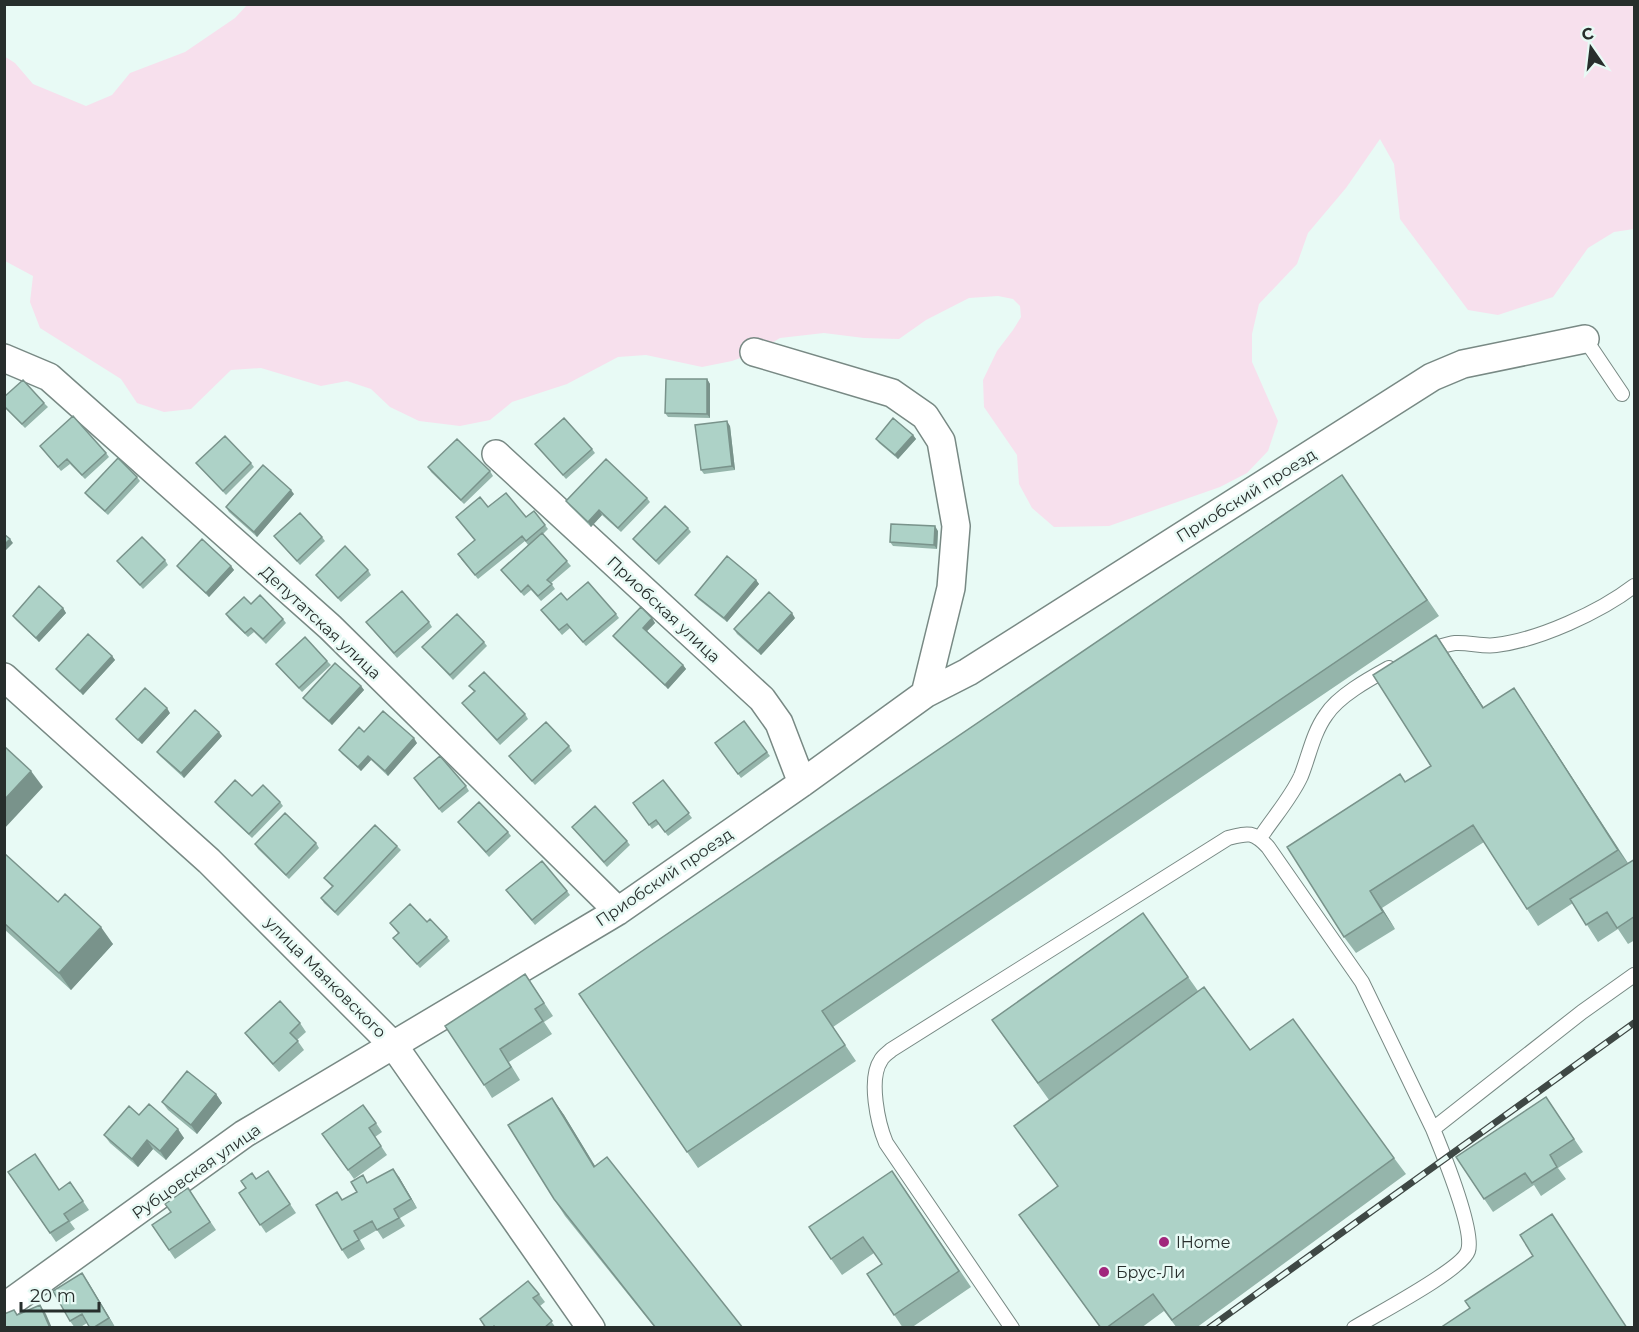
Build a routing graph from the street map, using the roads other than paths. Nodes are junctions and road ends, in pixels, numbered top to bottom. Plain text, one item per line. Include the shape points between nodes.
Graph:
1 (1585, 339) joint
2 (754, 352) dead end
3 (4, 358) edge
4 (1622, 394) dead end
5 (496, 454) dead end
6 (1635, 586) edge
7 (4, 677) edge
8 (925, 694) junction
9 (802, 783) junction
10 (1260, 838) junction
11 (618, 910) junction
12 (1635, 975) edge
13 (394, 1046) junction
14 (1433, 1129) junction
15 (4, 1307) edge
16 (591, 1328) edge
17 (1012, 1328) edge
18 (1354, 1328) edge

1 - 4 lane
1 - 8 street, Приобский проезд via 1464,364 1432,377 968,672
2 - 8 street via 892,393 925,416 941,441 956,526 951,588
3 - 11 street, Депутатская улица via 49,377 330,627
5 - 9 street, Приобская улица via 762,699 779,723
6 - 10 lane via 1615,601 1515,642 1455,643 1424,651 1368,680 1326,714 1300,777
7 - 13 street, улица Маяковского via 209,861
8 - 9 street, Приобский проезд
9 - 11 street, Приобский проезд
10 - 14 lane via 1362,982
10 - 17 lane via 1248,833 1228,838 891,1050 880,1061 875,1083 876,1109 886,1143
11 - 13 street, Приобский проезд
12 - 14 lane
13 - 15 street, Рубцовская улица via 244,1134
13 - 16 street, улица Маяковского
14 - 18 lane via 1467,1228 1468,1254 1444,1275

